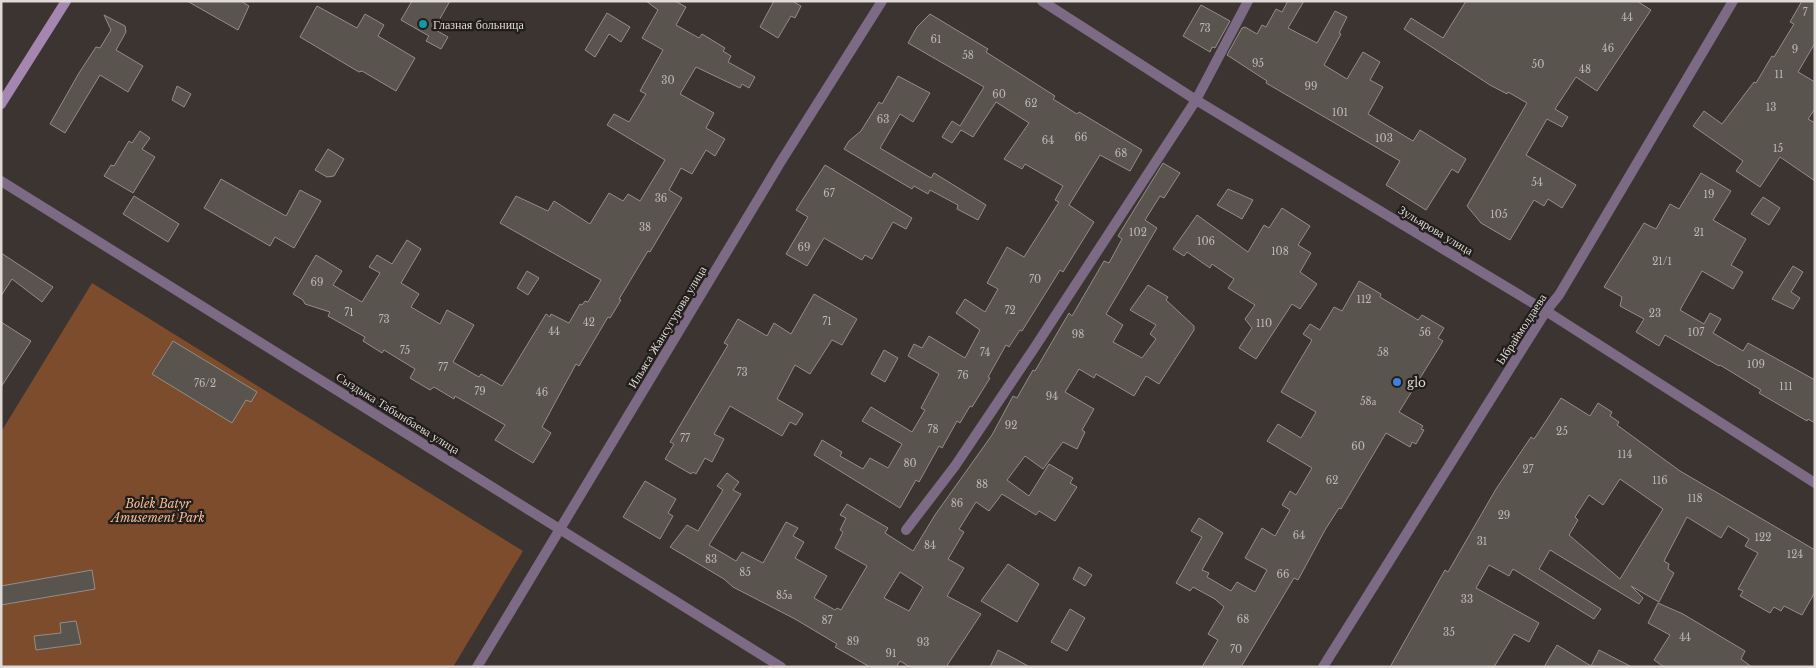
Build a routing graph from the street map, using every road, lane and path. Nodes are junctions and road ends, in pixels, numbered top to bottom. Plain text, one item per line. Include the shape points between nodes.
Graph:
1 (66, 1) edge
2 (882, 1) edge
3 (1042, 1) edge
4 (1248, 1) edge
5 (1734, 1) edge
6 (1196, 100) junction
7 (1, 104) edge
8 (1, 181) edge
9 (1546, 311) junction
10 (1815, 483) edge
11 (561, 529) junction
12 (906, 530) dead end
13 (476, 667) edge
14 (781, 667) edge
15 (1323, 667) edge

1 - 7 main road
2 - 11 street, Ильяса Жансугурова улица via 780,162
3 - 6 street, Зульярова улица
4 - 6 street
5 - 9 street, Ыбраймолдаева via 1559,295
6 - 9 street, Зульярова улица
6 - 12 street via 955,466
8 - 11 street, Сыздыка Табынбаева улица
9 - 10 street, Зульярова улица
9 - 15 street, Ыбраймолдаева
11 - 13 street, Ильяса Жансугурова улица
11 - 14 street, Сыздыка Табынбаева улица

